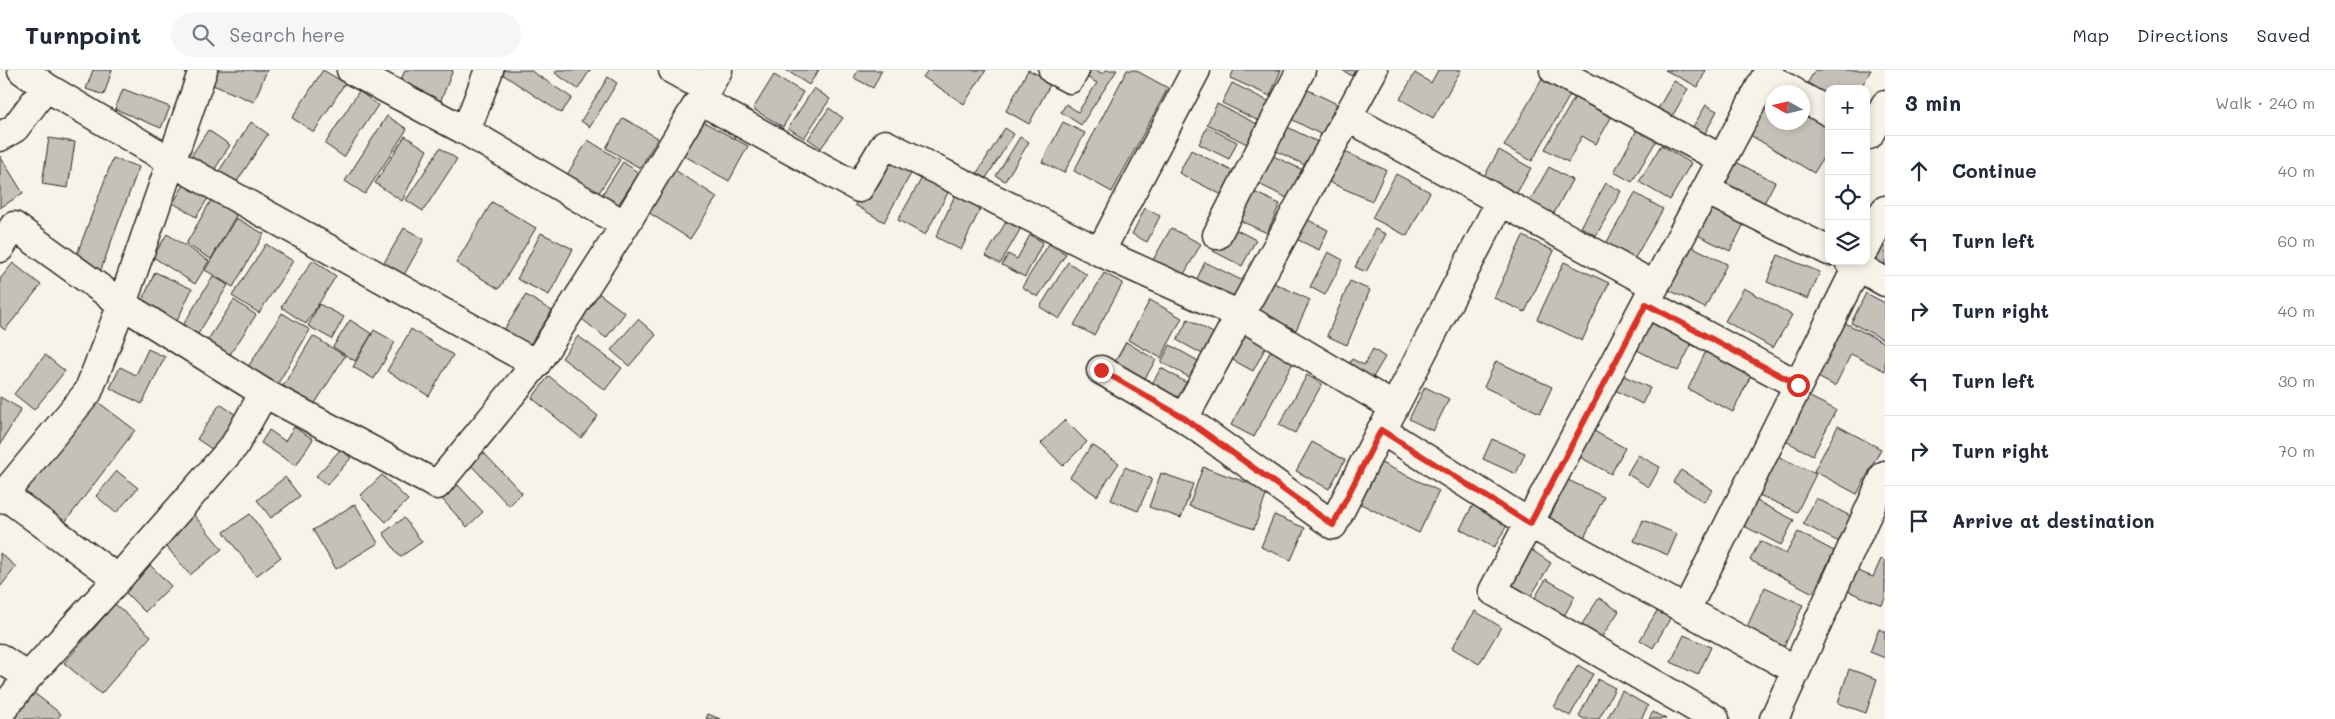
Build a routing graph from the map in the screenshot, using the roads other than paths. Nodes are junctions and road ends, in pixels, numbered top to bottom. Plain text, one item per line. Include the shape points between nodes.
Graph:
1 (22, 70) edge
2 (204, 70) edge
3 (351, 70) edge
4 (489, 70) edge
5 (673, 70) edge
6 (1053, 70) edge
7 (1075, 70) edge
8 (1301, 70) edge
9 (1373, 70) edge
10 (1554, 70) edge
11 (1192, 72) edge
12 (1768, 73) edge
13 (1784, 85) edge
14 (708, 86) edge
15 (46, 87) junction
16 (1810, 101) edge
17 (1885, 105) edge
18 (1825, 110) edge
19 (1347, 117) junction
20 (466, 131) junction
21 (0, 137) edge
22 (1873, 138) edge
23 (1722, 159) junction
24 (172, 162) junction
25 (1706, 190) junction
26 (1500, 202) junction
27 (1885, 210) edge
28 (625, 226) junction
29 (1217, 235) dead end
30 (1870, 237) edge
31 (0, 248) edge
32 (1825, 249) edge
33 (1100, 252) junction
34 (1855, 265) edge
35 (1865, 265) edge
36 (1885, 282) edge
37 (1650, 295) junction
38 (122, 304) junction
39 (1240, 315) junction
40 (536, 364) junction
41 (1101, 370) dead end
42 (1798, 385) junction
43 (264, 393) junction
44 (1184, 418) junction
45 (1388, 419) junction
46 (1885, 475) edge
47 (1, 496) edge
48 (1530, 524) junction
49 (118, 579) junction
50 (1686, 610) junction
51 (0, 658) edge
52 (1796, 670) junction
53 (28, 677) junction
54 (0, 713) edge
55 (1715, 719) edge
56 (1774, 719) edge

1 - 15 street
2 - 24 street
3 - 20 street
4 - 20 street
5 - 14 street
6 - 7 street via 1070,79
8 - 29 street
9 - 19 street
10 - 23 street
11 - 33 street
12 - 13 street
12 - 23 street
14 - 28 street
14 - 33 street via 859,188 885,144
15 - 21 street via 15,128
15 - 24 street
16 - 18 street
17 - 22 street
19 - 26 street
19 - 39 street
20 - 28 street
23 - 25 street
24 - 38 street
24 - 40 street
25 - 32 street
25 - 37 street
26 - 37 street
26 - 45 street
27 - 30 street
28 - 40 street
31 - 38 street via 14,226
33 - 39 street
34 - 42 street
35 - 36 street
37 - 42 street
37 - 48 street
38 - 43 street
38 - 47 street via 88,392
39 - 44 street
39 - 45 street
40 - 43 street via 437,485
41 - 44 street
42 - 50 street
43 - 49 street via 234,446
44 - 45 street via 1333,525
45 - 48 street
46 - 52 street
47 - 49 street
48 - 50 street
48 - 55 street via 1493,592
49 - 53 street
50 - 52 street
51 - 53 street
52 - 56 street
53 - 54 street

